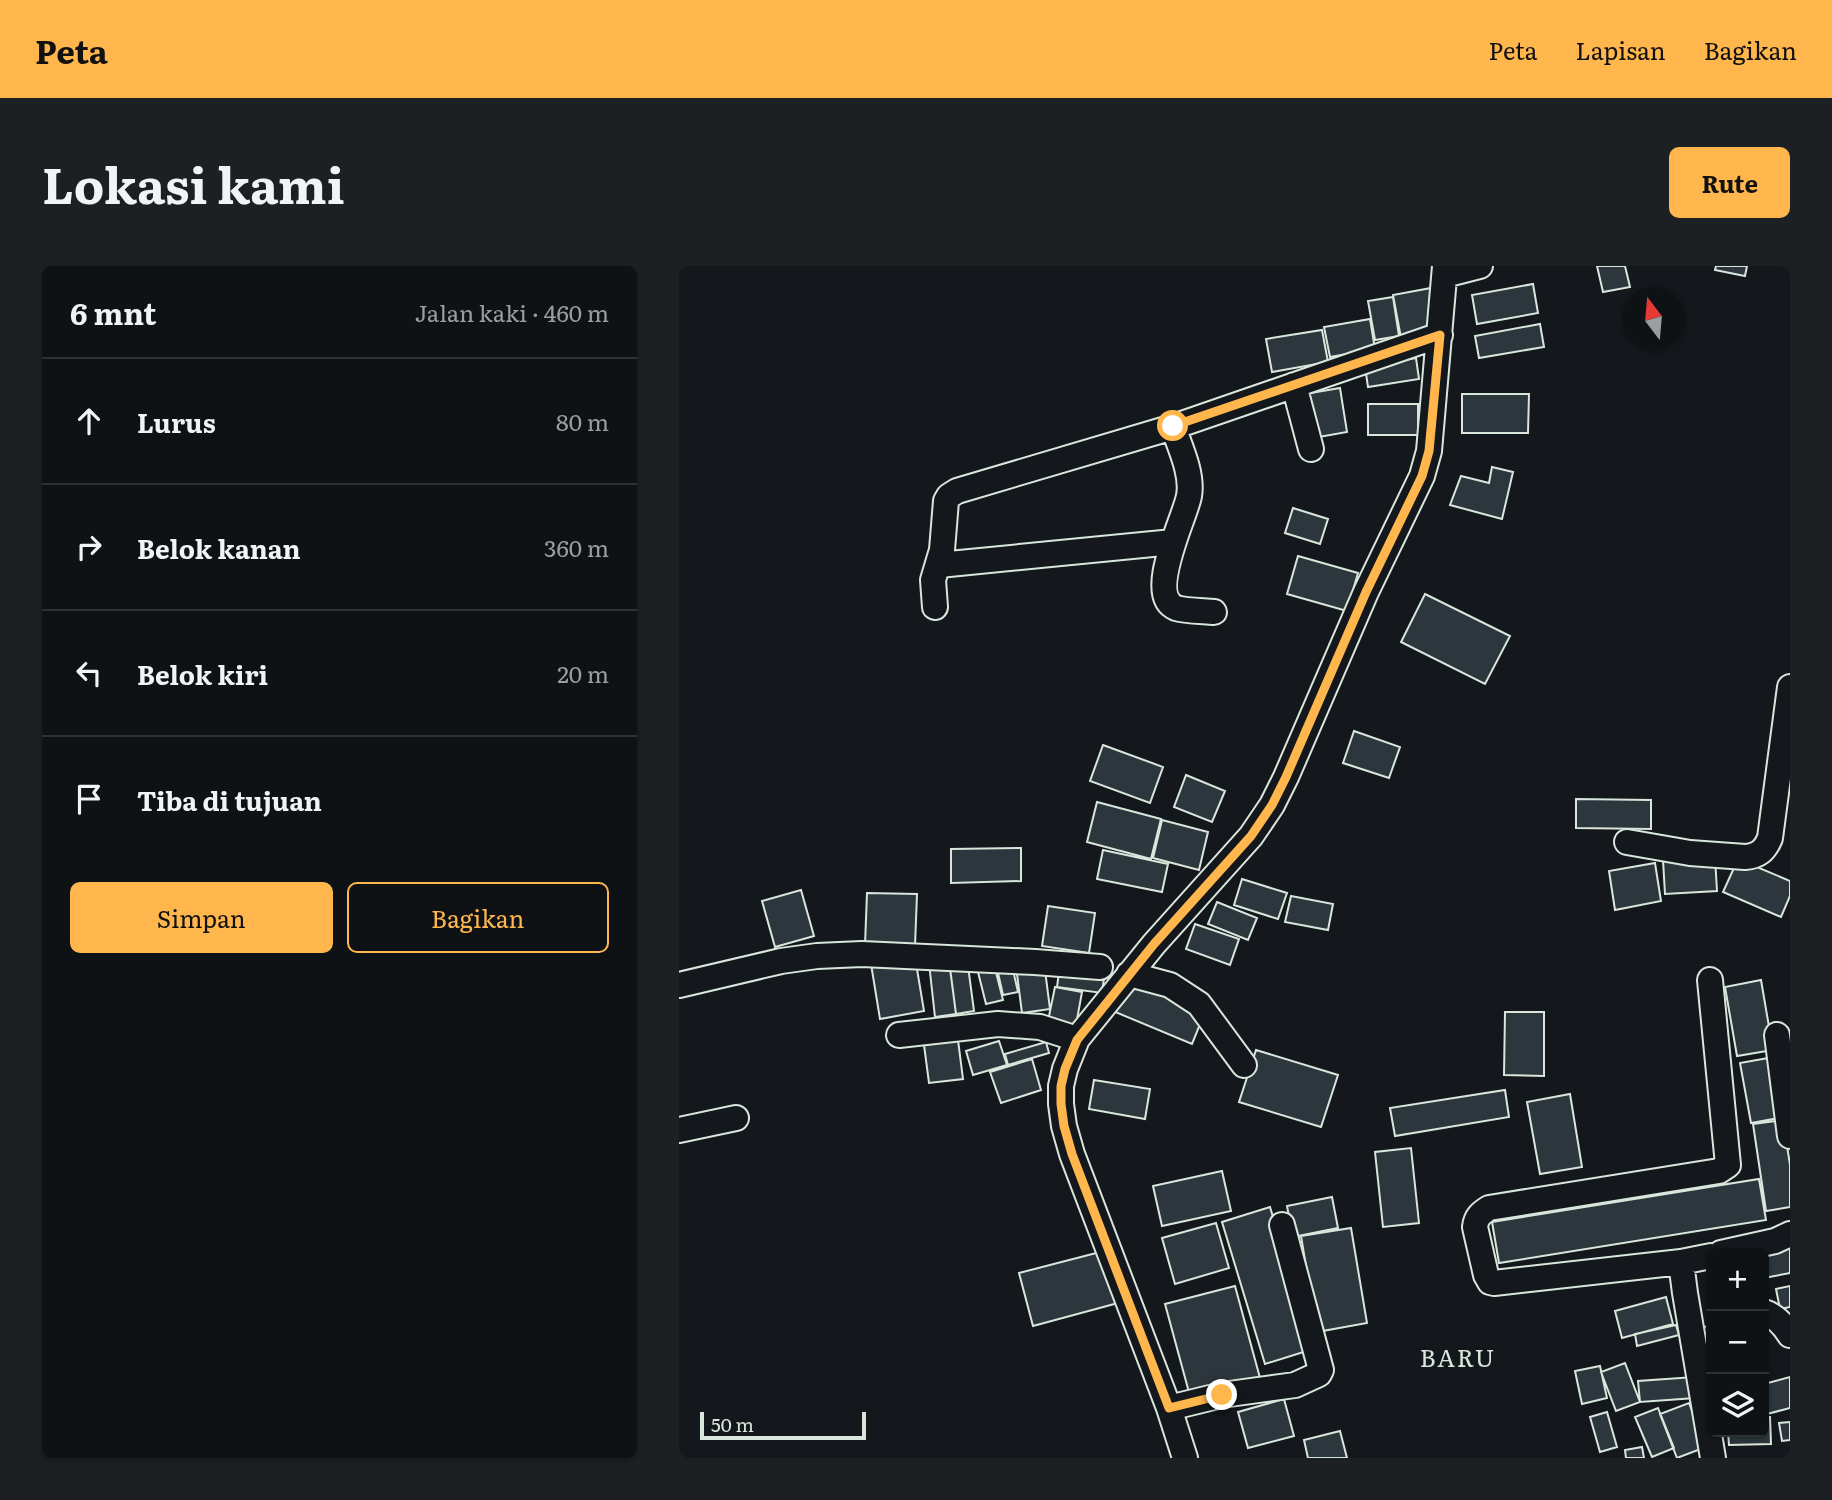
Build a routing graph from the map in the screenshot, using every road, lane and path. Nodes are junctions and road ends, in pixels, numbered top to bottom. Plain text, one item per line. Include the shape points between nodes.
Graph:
1 (1480, 266) edge
2 (1445, 271) edge
3 (1440, 335) junction
4 (1294, 385) junction
5 (1173, 426) junction
6 (1311, 449) dead end
7 (1173, 542) junction
8 (939, 565) junction
9 (935, 607) dead end
10 (1214, 612) dead end
11 (1790, 687) edge
12 (1626, 842) dead end
13 (1100, 967) dead end
14 (1129, 974) junction
15 (1710, 980) dead end
16 (679, 985) edge
17 (899, 1035) dead end
18 (1777, 1035) dead end
19 (1077, 1040) junction
20 (1244, 1065) dead end
21 (736, 1118) dead end
22 (679, 1130) edge
23 (1790, 1136) edge
24 (1282, 1225) dead end
25 (1790, 1234) edge
26 (1744, 1248) edge
27 (1706, 1257) edge
28 (1681, 1262) junction
29 (1769, 1314) edge
30 (1700, 1318) edge
31 (1790, 1335) edge
32 (1169, 1408) junction
33 (1185, 1458) edge
34 (1713, 1458) edge

1 - 2 street
2 - 3 street
3 - 4 street
3 - 14 street via 1429,451 1422,476 1286,777 1251,836
4 - 5 street
4 - 6 street
5 - 7 street via 1189,488
5 - 8 street via 957,491 946,501
7 - 8 street
7 - 10 street via 1163,591 1167,601 1176,608
8 - 9 street via 933,580
11 - 12 street via 1765,849 1745,858
13 - 16 street via 862,954 781,961
14 - 19 street
14 - 20 street via 1170,985 1199,1004
15 - 28 street via 1728,1165 1719,1171 1489,1208 1475,1227 1486,1275 1495,1283
17 - 19 street via 998,1024 1039,1027
18 - 23 street
19 - 32 street via 1061,1086 1064,1126
21 - 22 street
24 - 32 street via 1319,1374 1295,1385
25 - 26 street
27 - 28 street
28 - 30 street
29 - 31 street
30 - 34 street
32 - 33 street

